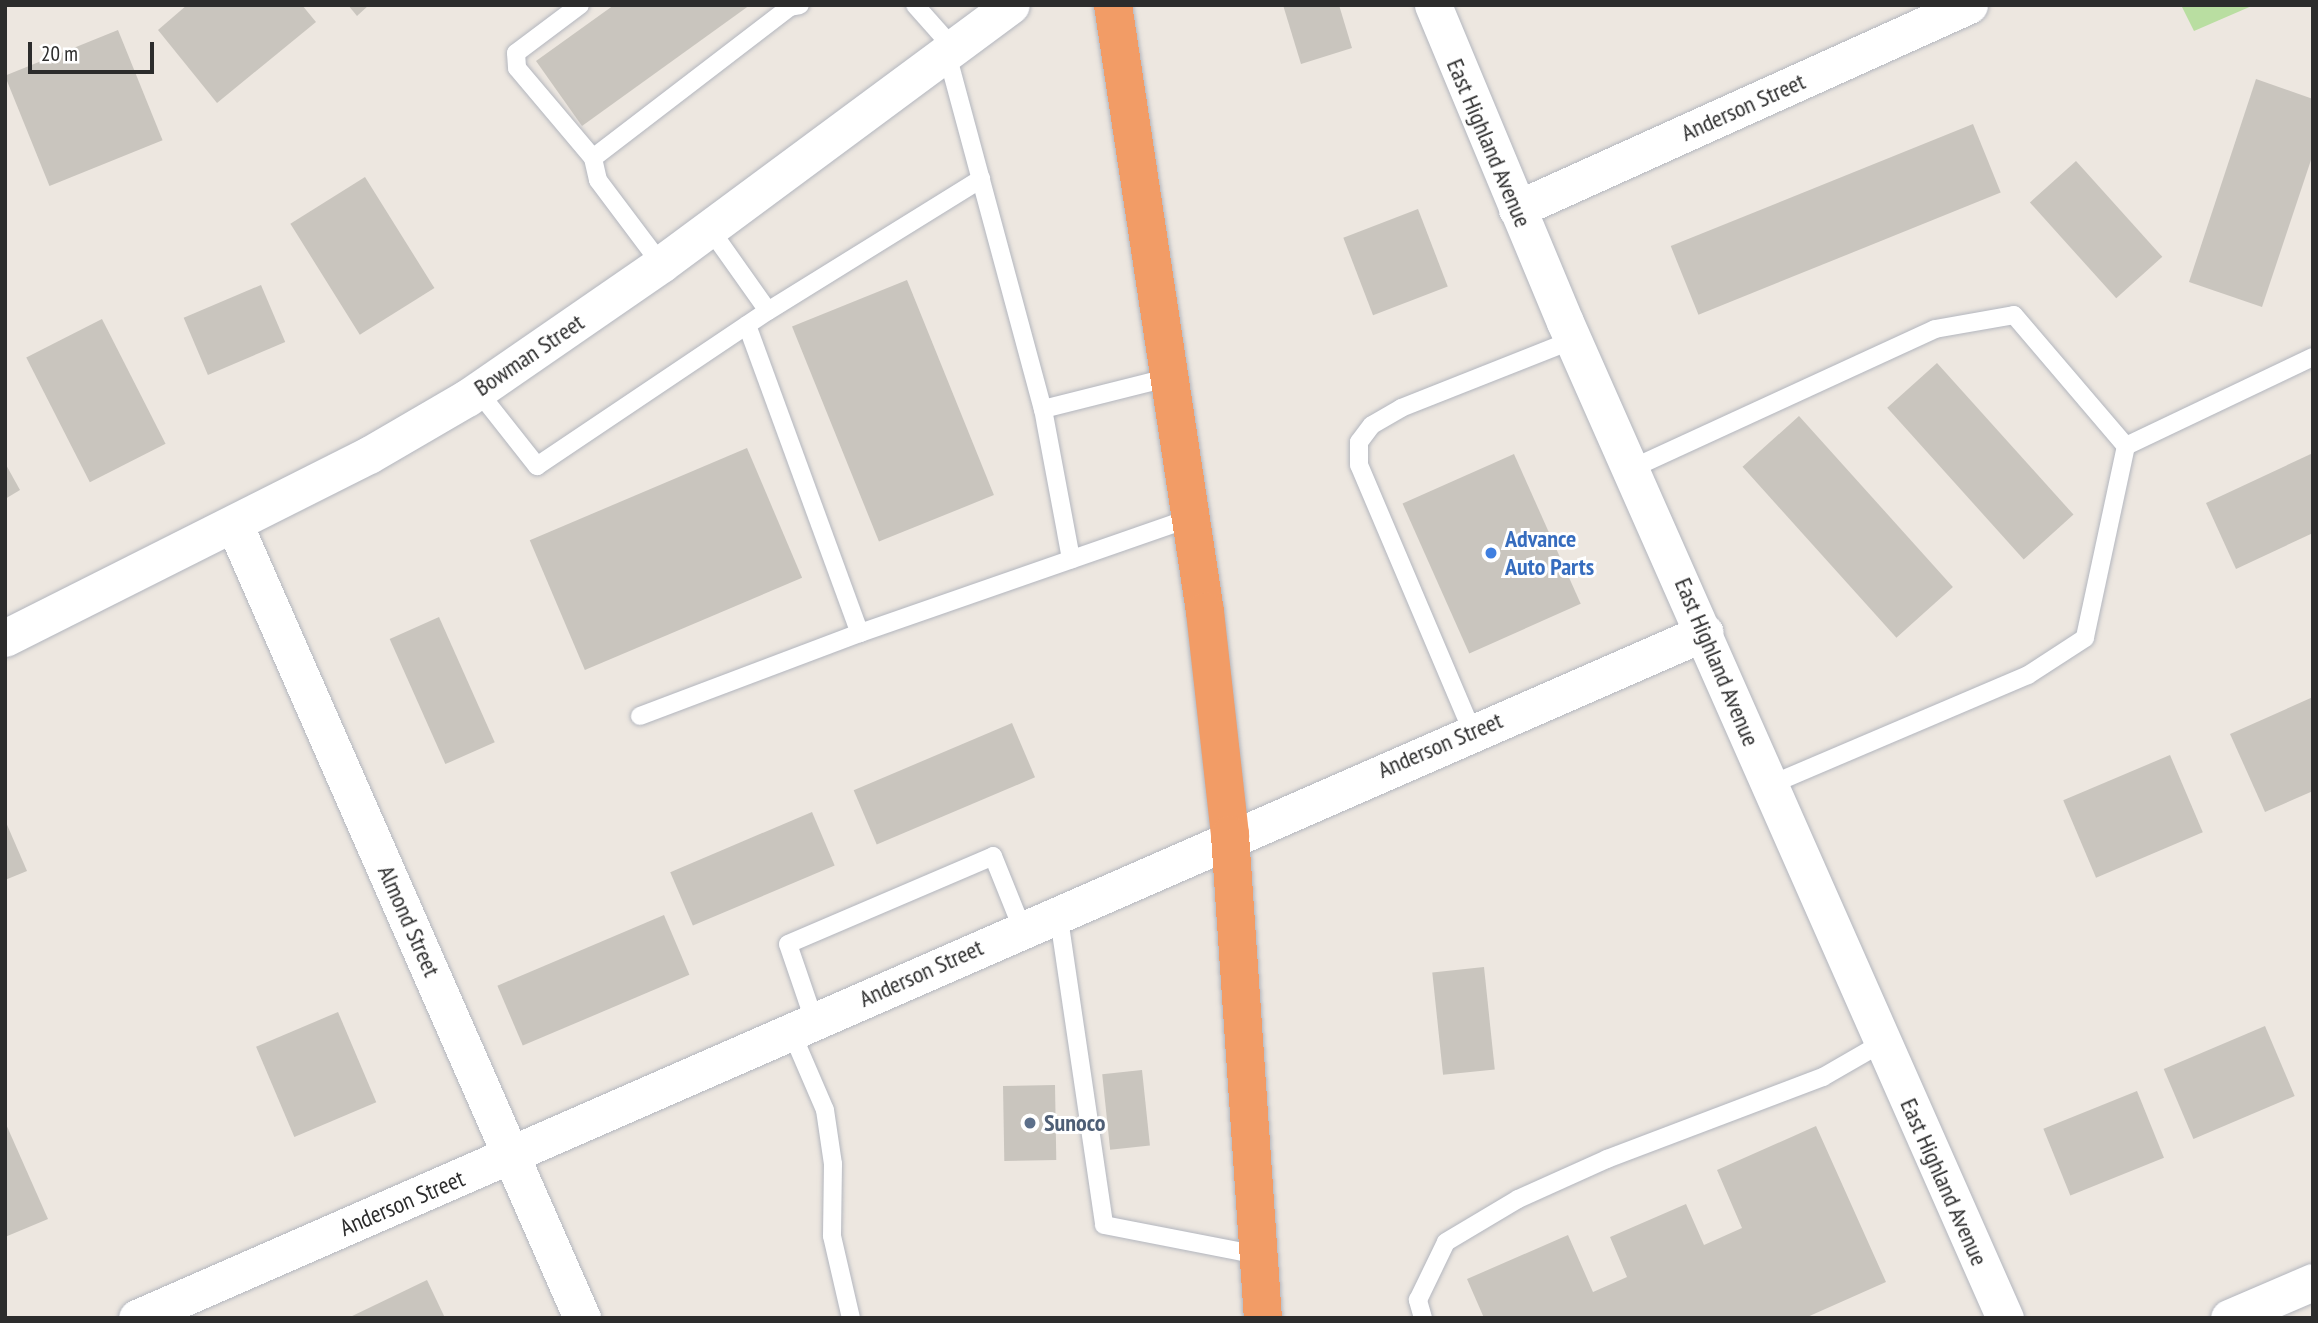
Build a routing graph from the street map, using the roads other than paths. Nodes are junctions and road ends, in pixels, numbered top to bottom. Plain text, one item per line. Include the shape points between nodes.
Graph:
1 (580, 5) edge
2 (800, 5) edge
3 (915, 5) edge
4 (1012, 5) edge
5 (1113, 5) edge
6 (1433, 5) edge
7 (1969, 5) edge
8 (950, 52) junction
9 (593, 158) junction
10 (981, 179) junction
11 (1517, 209) junction
12 (710, 229) junction
13 (661, 264) junction
14 (768, 311) junction
15 (747, 325) junction
16 (1573, 341) junction
17 (2313, 356) edge
18 (1174, 376) junction
19 (477, 390) junction
20 (1043, 410) junction
21 (2126, 446) junction
22 (1633, 468) junction
23 (1192, 517) junction
24 (234, 524) junction
25 (1071, 559) junction
26 (1705, 632) junction
27 (860, 634) junction
28 (5, 638) edge
29 (640, 716) dead end
30 (1472, 732) junction
31 (1768, 786) junction
32 (1230, 835) junction
33 (1058, 912) junction
34 (1022, 928) junction
35 (803, 1025) junction
36 (1882, 1043) junction
37 (513, 1155) junction
38 (1259, 1255) junction
39 (2313, 1282) edge
40 (137, 1318) edge
41 (582, 1318) edge
42 (851, 1318) edge
43 (1263, 1318) edge
44 (1423, 1318) edge
45 (2005, 1318) edge
46 (2229, 1318) edge

1 - 9 lane via 516,52 517,68
2 - 9 lane via 790,7
3 - 8 lane
4 - 8 street, Bowman Street
5 - 18 highway
6 - 11 street, East Highland Avenue
7 - 11 street, Anderson Street
8 - 10 lane
8 - 12 street, Bowman Street
9 - 13 lane via 598,180
10 - 14 lane
10 - 20 lane
11 - 16 street, East Highland Avenue
12 - 13 street, Bowman Street
12 - 14 lane
13 - 19 street, Bowman Street
14 - 15 lane
15 - 19 lane via 537,466
15 - 27 lane
16 - 22 street, East Highland Avenue
16 - 30 lane via 1401,408 1372,425 1359,442 1359,465
17 - 21 lane
18 - 20 lane
18 - 23 highway
19 - 24 street, Bowman Street via 369,455
20 - 25 lane
21 - 22 lane via 2014,315 1936,329
21 - 31 lane via 2085,638 2028,676
22 - 26 street, East Highland Avenue
23 - 25 lane
23 - 32 highway
24 - 28 street, Bowman Street
24 - 37 street, Almond Street
25 - 27 lane
26 - 30 street, Anderson Street
26 - 31 street, East Highland Avenue
27 - 29 lane
30 - 32 street, Anderson Street
31 - 36 street, East Highland Avenue
32 - 33 street, Anderson Street
32 - 38 highway
33 - 34 street, Anderson Street
33 - 38 lane via 1104,1225
34 - 35 street, Anderson Street
34 - 35 lane via 993,856 788,944
35 - 37 street, Anderson Street
35 - 42 lane via 834,1164 832,1237
36 - 44 lane via 1823,1077 1607,1158 1518,1199 1446,1242 1418,1300
36 - 45 street, East Highland Avenue
37 - 40 street, Anderson Street
37 - 41 street, Almond Street
38 - 43 highway
39 - 46 street

